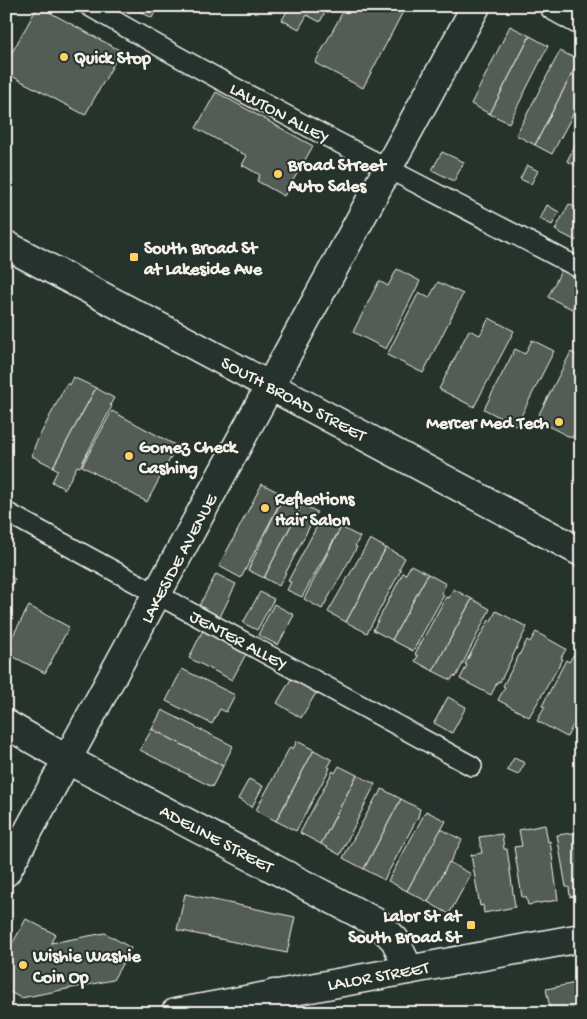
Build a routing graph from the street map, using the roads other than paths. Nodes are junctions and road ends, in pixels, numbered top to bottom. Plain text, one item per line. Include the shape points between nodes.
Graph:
1 (89, 6) edge
2 (476, 6) edge
3 (554, 6) edge
4 (581, 21) edge
5 (388, 170) junction
6 (6, 244) edge
7 (581, 269) edge
8 (270, 386) junction
9 (6, 512) edge
10 (581, 552) edge
11 (158, 596) junction
12 (6, 724) edge
13 (68, 760) junction
14 (472, 766) dead end
15 (6, 872) edge
16 (581, 938) edge
17 (409, 970) junction
18 (275, 1004) edge
19 (175, 1013) edge

1 - 5 lane, LAWTON ALLEY via 178,58
2 - 5 street, LAKESIDE AVENUE
3 - 4 street
5 - 7 lane, LAWTON ALLEY
5 - 8 street, LAKESIDE AVENUE
6 - 8 street, SOUTH BROAD STREET
8 - 10 street, SOUTH BROAD STREET
8 - 11 street, LAKESIDE AVENUE
9 - 11 lane, JENTER ALLEY
11 - 13 street, LAKESIDE AVENUE
11 - 14 lane, JENTER ALLEY
12 - 13 street, ADELINE STREET
13 - 15 street, LAKESIDE AVENUE
13 - 17 street, ADELINE STREET via 380,924 395,940
16 - 17 street, LALOR STREET
17 - 18 street, LALOR STREET
18 - 19 street, LALOR STREET

